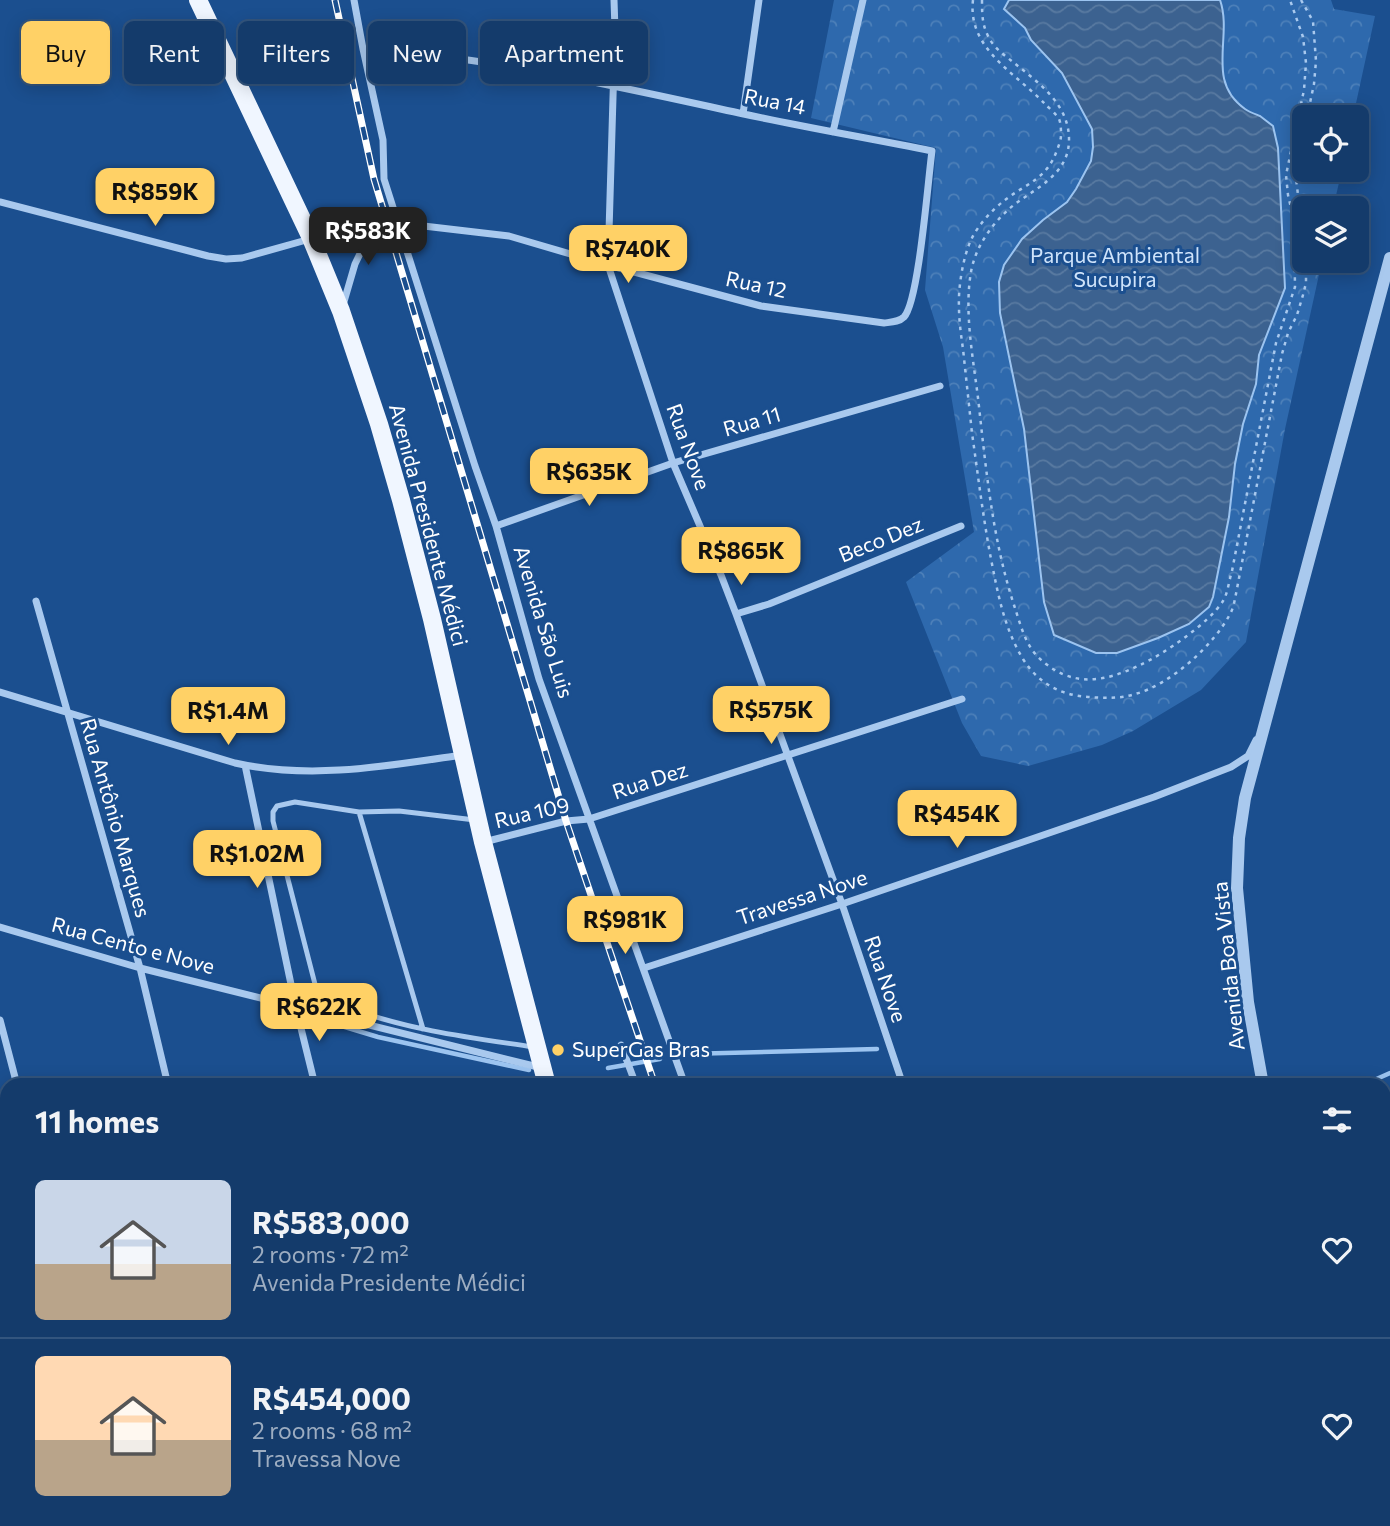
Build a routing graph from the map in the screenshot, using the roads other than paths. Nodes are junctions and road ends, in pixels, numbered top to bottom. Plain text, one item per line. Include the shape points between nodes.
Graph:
1 (198, 0) edge
2 (354, 0) edge
3 (614, 0) edge
4 (759, 0) edge
5 (863, 0) edge
6 (363, 49) junction
7 (612, 85) junction
8 (743, 114) junction
9 (833, 132) junction
10 (932, 151) joint
11 (0, 202) edge
12 (398, 223) junction
13 (311, 238) junction
14 (1390, 258) edge
15 (608, 265) junction
16 (341, 311) junction
17 (940, 386) dead end
18 (673, 463) junction
19 (496, 526) junction
20 (961, 526) dead end
21 (36, 601) dead end
22 (736, 614) junction
23 (0, 692) edge
24 (962, 699) dead end
25 (66, 711) junction
26 (1265, 720) junction
27 (463, 754) junction
28 (787, 755) junction
29 (244, 765) junction
30 (359, 812) junction
31 (589, 819) junction
32 (478, 821) junction
33 (483, 842) junction
34 (842, 904) junction
35 (0, 928) edge
36 (140, 968) junction
37 (644, 968) junction
38 (296, 1008) junction
39 (0, 1020) edge
40 (423, 1029) junction
41 (621, 1045) dead end
42 (537, 1048) junction
43 (545, 1076) edge
44 (15, 1078) edge
45 (166, 1078) edge
46 (313, 1078) edge
47 (633, 1078) edge
48 (683, 1078) edge
49 (901, 1078) edge
50 (1262, 1078) edge

1 - 13 main road, Avenida Presidente Médici
2 - 6 street, Avenida São Luis
3 - 7 street, Rua Nove
4 - 8 street
5 - 9 street
6 - 7 street, Rua 14 via 439,55
6 - 12 street, Avenida São Luis via 383,141 384,179
7 - 8 street, Rua 14
7 - 15 street, Rua Nove
8 - 9 street, Rua 14
9 - 10 street, Rua 14
10 - 15 street, Rua 12 via 916,282 908,311 896,322 761,306
11 - 13 street via 226,258 242,258
12 - 15 street, Rua 12 via 509,236
12 - 16 street via 371,231
12 - 19 street, Avenida São Luis
13 - 16 main road, Avenida Presidente Médici
14 - 26 street, Avenida Boa Vista
15 - 18 street, Rua Nove
16 - 27 main road, Avenida Presidente Médici via 401,500
17 - 18 street, Rua 11
18 - 19 street, Rua 11
18 - 22 street, Rua Nove
19 - 31 street, Avenida São Luis via 539,678
20 - 22 street, Beco Dez
21 - 25 street, Rua Antônio Marques
22 - 28 street, Rua Nove
23 - 25 street
24 - 28 street, Rua Dez
25 - 29 street
25 - 36 street, Rua Antônio Marques
26 - 34 street, Travessa Nove via 1248,756 1231,766
26 - 50 street, Avenida Boa Vista via 1245,798 1237,888 1248,1002
27 - 29 street via 324,771
27 - 32 main road, Avenida Presidente Médici
28 - 31 street, Rua Dez
28 - 34 street, Rua Nove
29 - 38 street
30 - 32 lane via 399,811
30 - 40 lane
30 - 40 lane via 295,802 277,806 273,812 316,988 337,1003
31 - 33 street, Rua 109
31 - 37 street, Avenida São Luis
32 - 33 main road, Avenida Presidente Médici
33 - 42 main road, Avenida Presidente Médici
34 - 37 street, Travessa Nove
34 - 49 street, Rua Nove
35 - 36 street, Rua Cento e Nove
36 - 38 street, Rua Cento e Nove
36 - 45 street, Rua Antônio Marques
37 - 48 street, Avenida São Luis
38 - 43 street, Rua Cento e Nove
38 - 46 street
39 - 44 street
40 - 42 lane
41 - 47 street
42 - 43 main road, Avenida Presidente Médici

